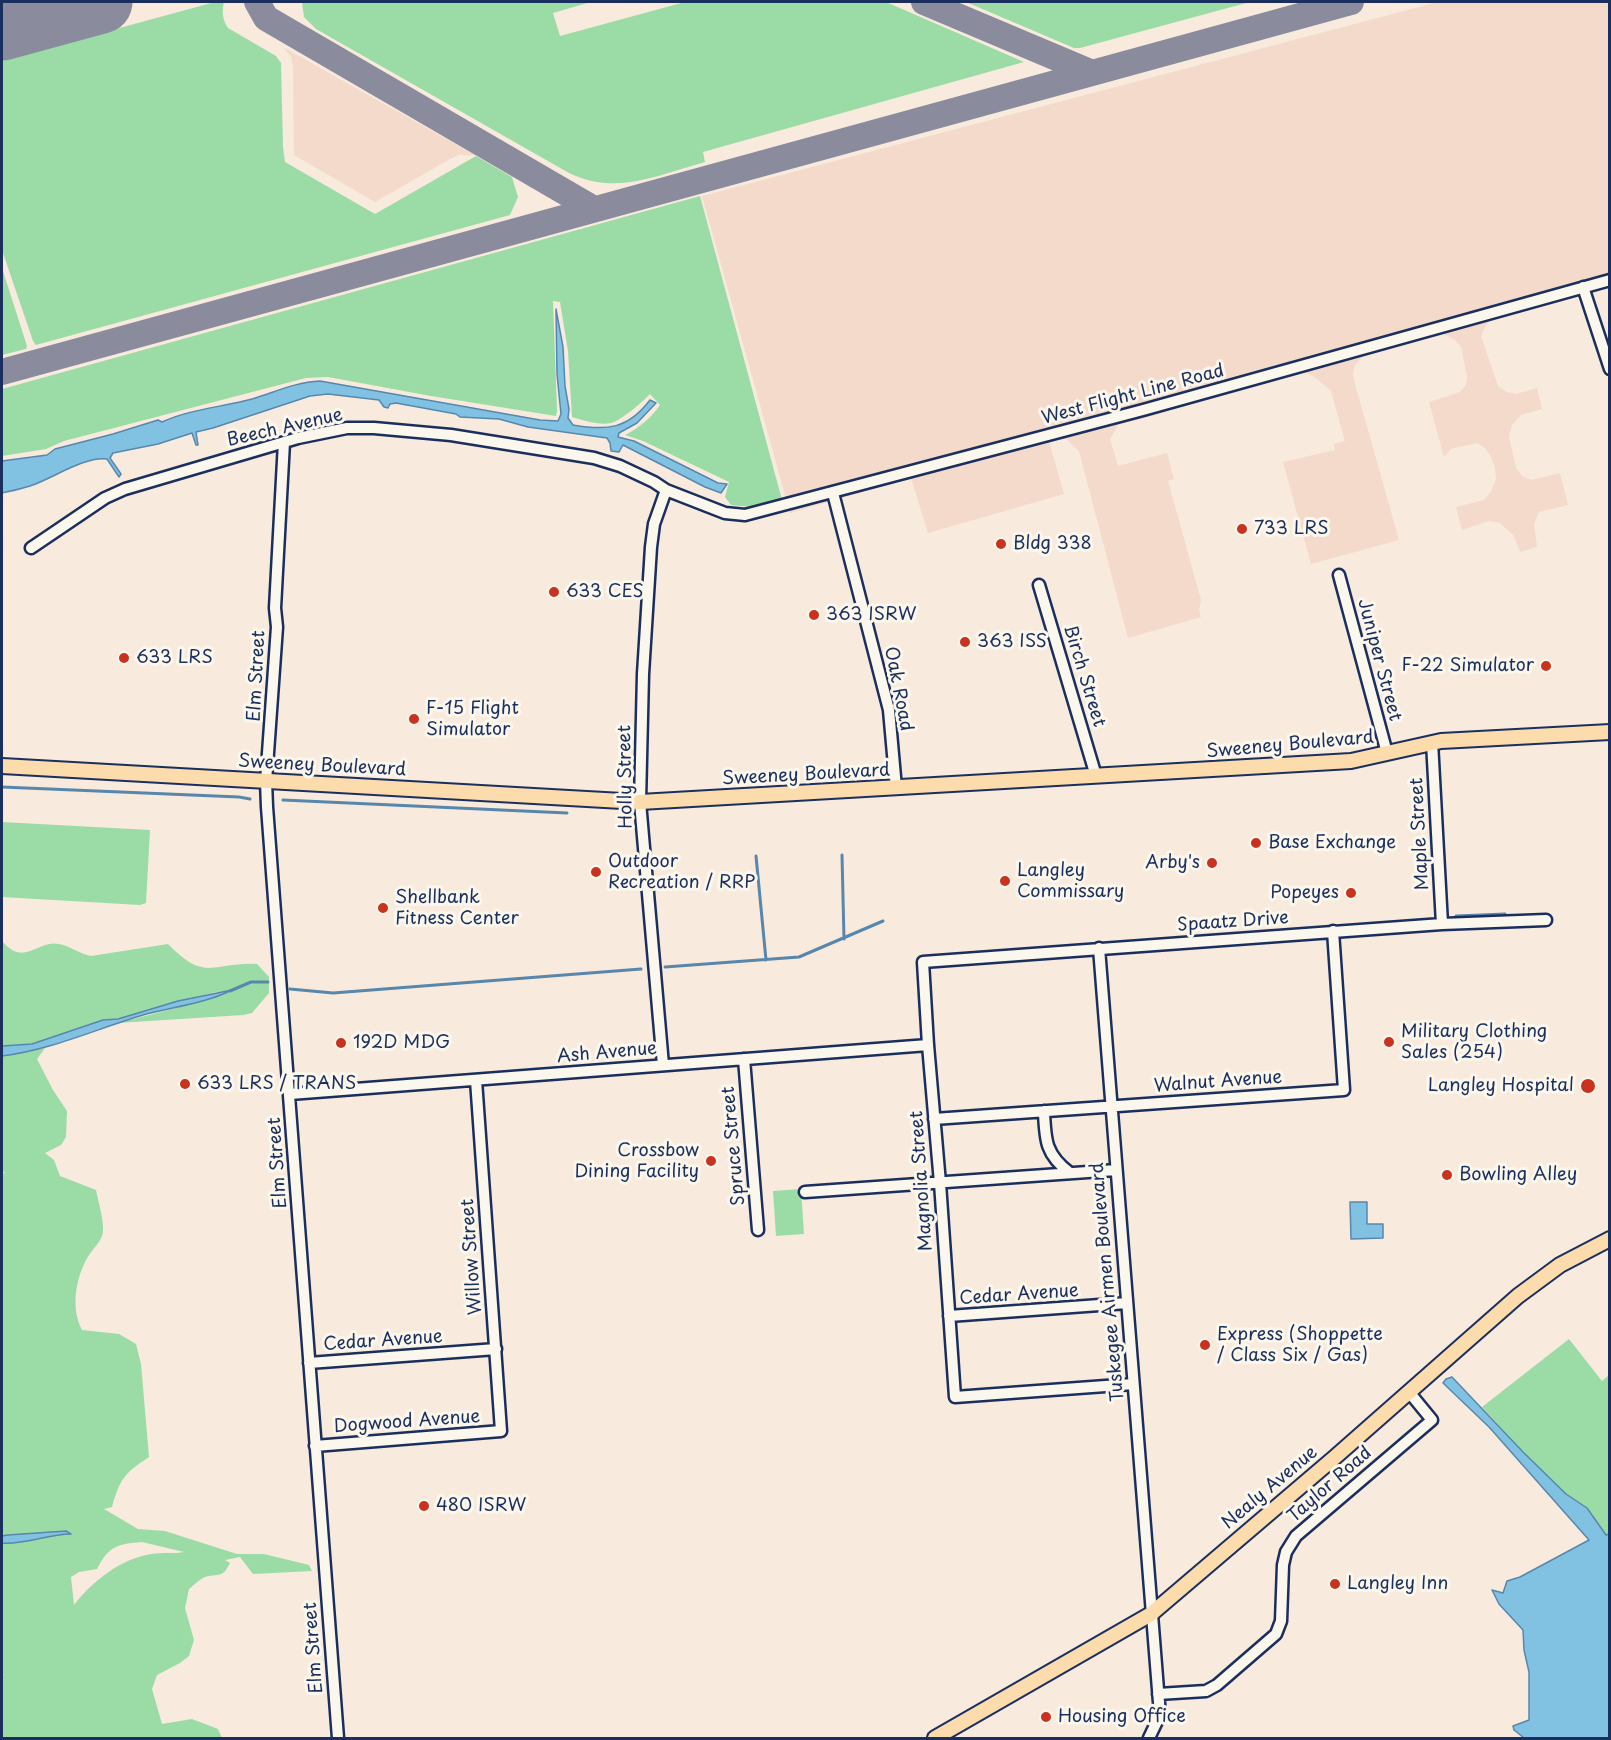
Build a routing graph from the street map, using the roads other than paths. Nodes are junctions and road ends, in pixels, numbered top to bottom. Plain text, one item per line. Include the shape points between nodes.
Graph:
1 (1610, 280) edge
2 (1583, 287) junction
3 (1610, 369) edge
4 (284, 442) junction
5 (666, 490) junction
6 (833, 493) junction
7 (31, 548) dead end
8 (1339, 575) dead end
9 (1039, 585) dead end
10 (1610, 732) edge
11 (1432, 742) junction
12 (1387, 753) junction
13 (2, 766) edge
14 (1096, 776) junction
15 (266, 782) junction
16 (896, 788) junction
17 (640, 802) junction
18 (1546, 920) dead end
19 (1442, 924) junction
20 (1333, 931) junction
21 (1099, 948) junction
22 (923, 962) joint
23 (928, 1046) junction
24 (744, 1059) junction
25 (663, 1065) junction
26 (476, 1080) junction
27 (290, 1094) junction
28 (1111, 1106) junction
29 (1044, 1111) junction
30 (934, 1119) junction
31 (1116, 1170) junction
32 (1070, 1173) junction
33 (940, 1183) junction
34 (805, 1192) dead end
35 (758, 1230) dead end
36 (1610, 1239) edge
37 (1127, 1303) junction
38 (949, 1316) junction
39 (496, 1349) junction
40 (309, 1363) junction
41 (1133, 1384) junction
42 (1409, 1392) junction
43 (501, 1431) joint
44 (315, 1446) junction
45 (1151, 1614) junction
46 (1158, 1694) junction
47 (338, 1738) edge
48 (935, 1738) edge
49 (1149, 1738) edge

1 - 2 street, West Flight Line Road
2 - 3 street
2 - 6 street, West Flight Line Road
4 - 5 street, Beech Avenue via 347,428 451,435 594,458 641,475
4 - 7 street, Beech Avenue via 125,489 105,498
4 - 15 street, Elm Street
5 - 6 street, West Flight Line Road via 725,513 745,515
5 - 17 street, Holly Street via 654,524 651,548
6 - 16 street, Oak Road via 889,710
8 - 12 street, Juniper Street
9 - 14 street, Birch Street
10 - 11 main road, Sweeney Boulevard
11 - 12 main road, Sweeney Boulevard
11 - 19 street, Maple Street
12 - 14 main road, Sweeney Boulevard via 1351,761
13 - 15 main road, Sweeney Boulevard
14 - 16 main road, Sweeney Boulevard
15 - 17 main road, Sweeney Boulevard
15 - 27 street, Elm Street
16 - 17 main road, Sweeney Boulevard
17 - 25 street, Holly Street
18 - 19 street, Spaatz Drive
19 - 20 street, Spaatz Drive
20 - 21 street, Spaatz Drive
20 - 28 street, Walnut Avenue via 1344,1090
21 - 22 street, Spaatz Drive
21 - 28 street, Tuskegee Airmen Boulevard
22 - 23 street, Magnolia Street
23 - 24 street, Ash Avenue
23 - 30 street, Magnolia Street
24 - 25 street, Ash Avenue
24 - 35 street, Spruce Street
25 - 26 street, Ash Avenue
26 - 27 street, Ash Avenue
26 - 39 street, Willow Street
27 - 40 street, Elm Street
28 - 29 street, Walnut Avenue
28 - 31 street, Tuskegee Airmen Boulevard
29 - 30 street, Walnut Avenue
29 - 32 street via 1049,1153
30 - 33 street, Magnolia Street
31 - 32 street
31 - 37 street, Tuskegee Airmen Boulevard
32 - 33 street
33 - 34 street
33 - 38 street, Magnolia Street
36 - 42 main road, Nealy Avenue via 1560,1264
37 - 38 street, Cedar Avenue
37 - 41 street, Tuskegee Airmen Boulevard
38 - 41 street, Magnolia Street via 955,1397
39 - 40 street, Cedar Avenue
39 - 43 street, Willow Street
40 - 44 street, Elm Street
41 - 45 street, Tuskegee Airmen Boulevard
42 - 45 main road, Nealy Avenue
42 - 46 street, Taylor Road via 1432,1420 1296,1536 1283,1565 1281,1621 1276,1634 1206,1691
43 - 44 street, Dogwood Avenue
44 - 47 street, Elm Street
45 - 46 street, Tuskegee Airmen Boulevard
45 - 48 main road, Nealy Avenue
46 - 49 street, Tuskegee Airmen Boulevard via 1160,1715

